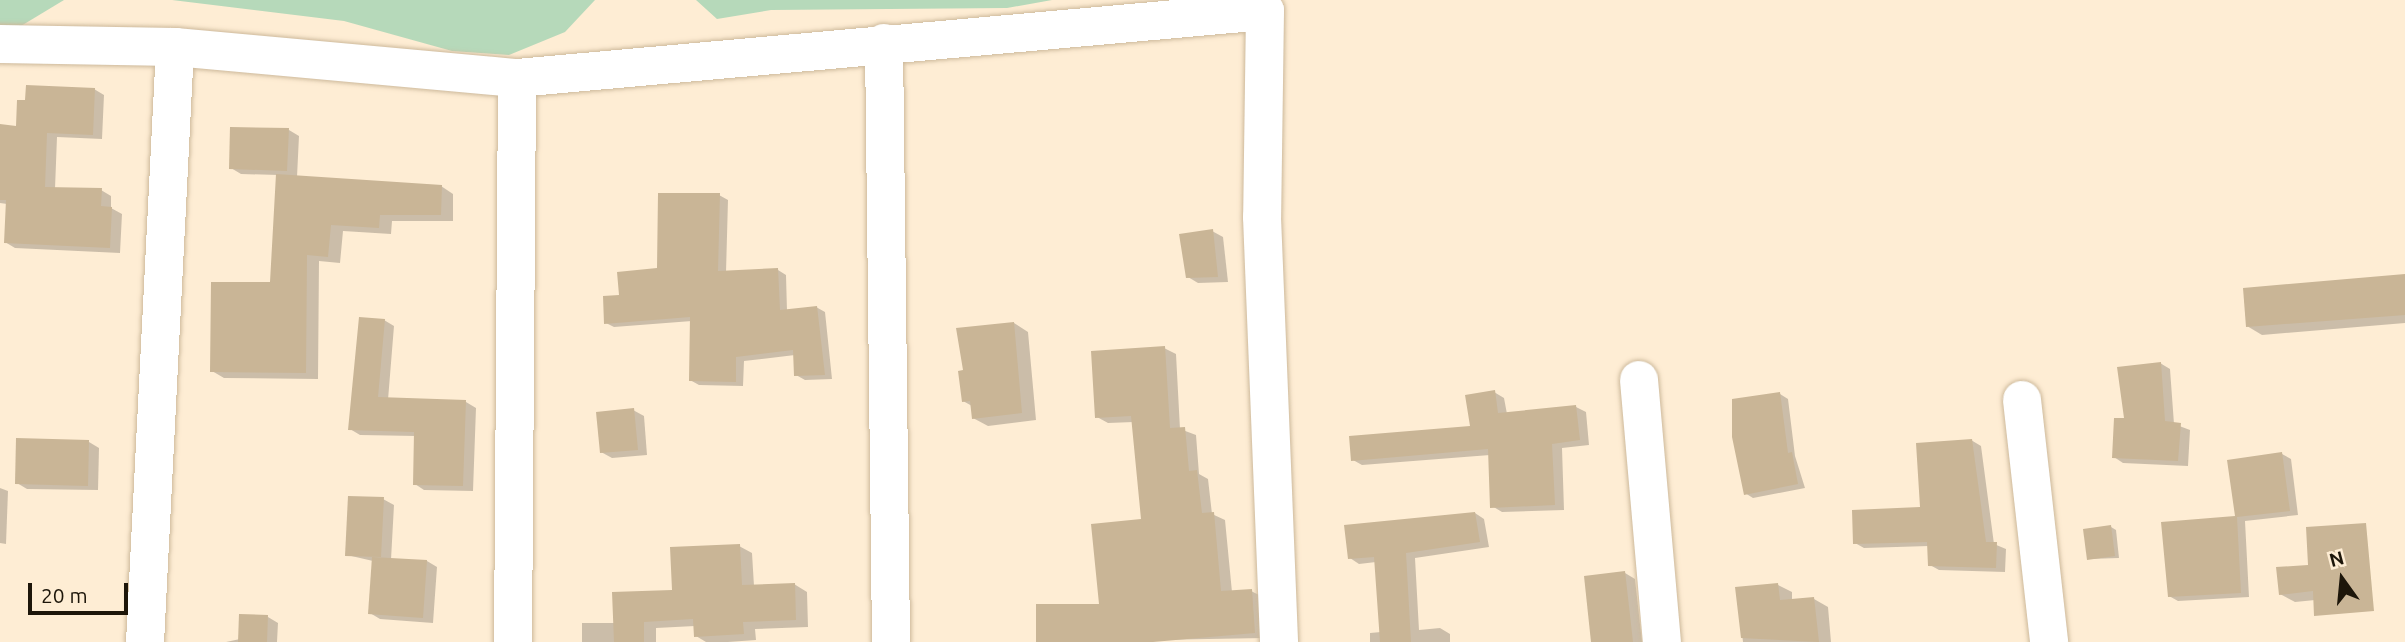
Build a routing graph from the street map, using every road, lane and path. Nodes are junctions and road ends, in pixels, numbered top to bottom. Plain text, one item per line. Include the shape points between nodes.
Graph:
1 (884, 43) junction
2 (0, 44) edge
3 (175, 47) junction
4 (517, 78) junction
5 (1639, 380) dead end
6 (2022, 401) dead end
7 (145, 642) edge
8 (513, 642) edge
9 (891, 642) edge
10 (1279, 642) edge
11 (1662, 642) edge
12 (2049, 642) edge

1 - 4 street
1 - 9 street
1 - 10 street via 1265,11 1262,217
2 - 3 street
3 - 4 street
3 - 7 street
4 - 8 street
5 - 11 street
6 - 12 street

